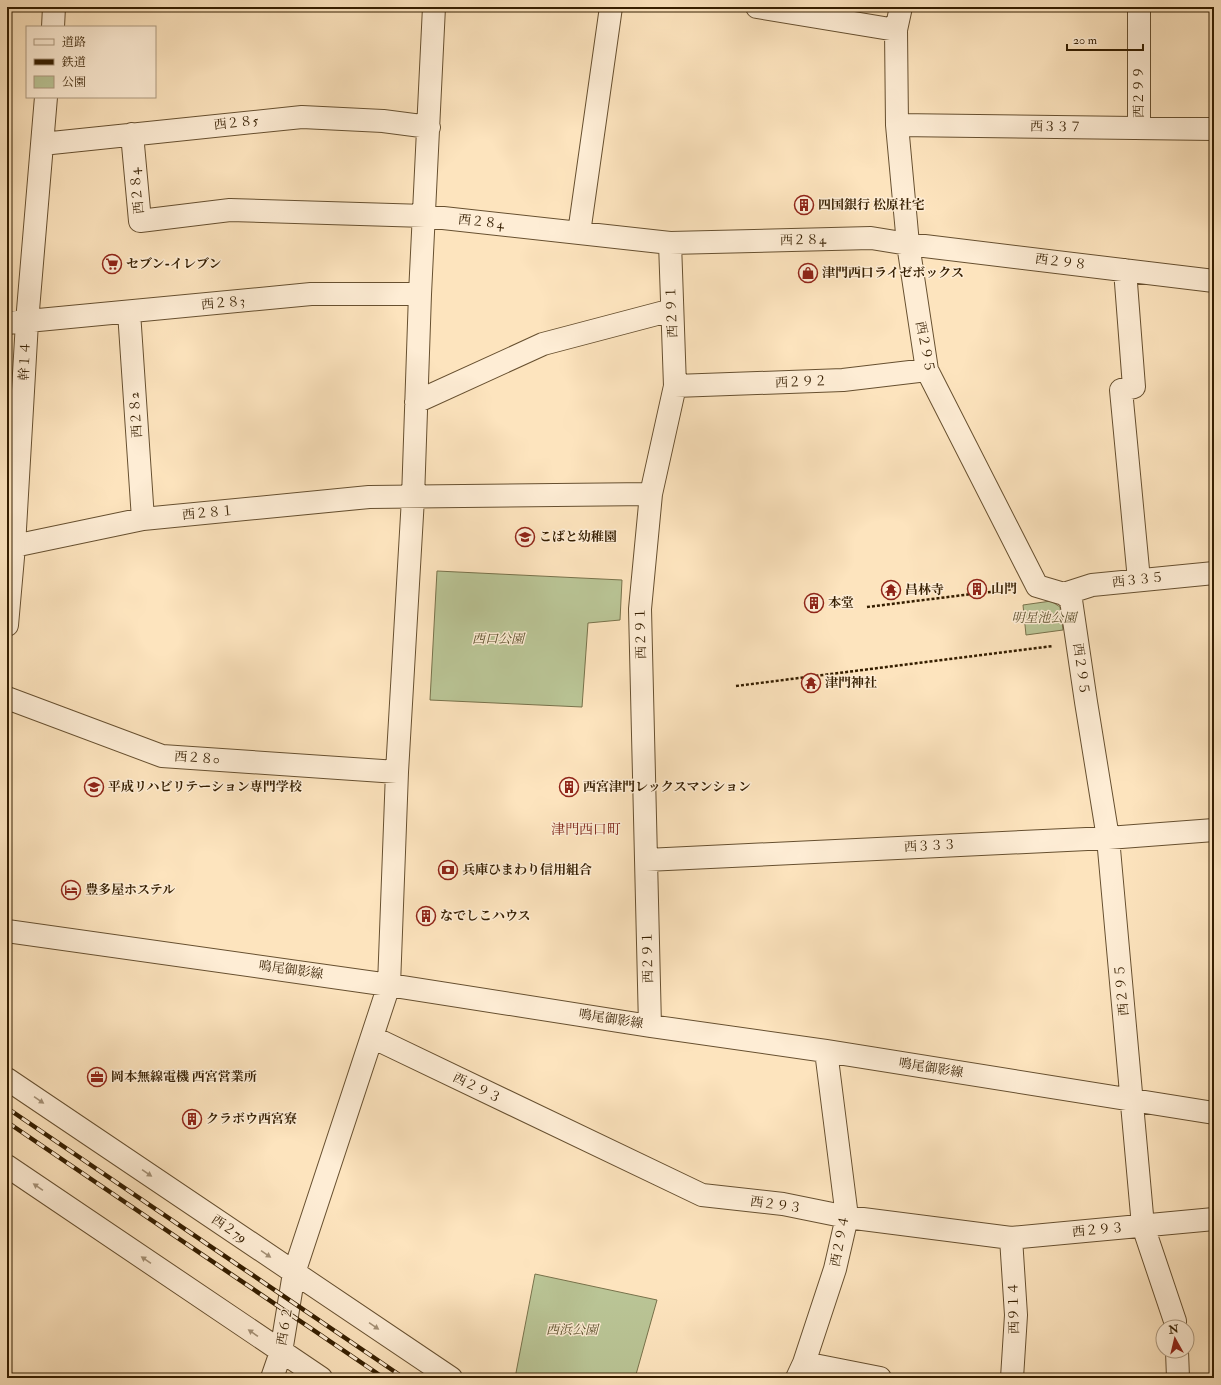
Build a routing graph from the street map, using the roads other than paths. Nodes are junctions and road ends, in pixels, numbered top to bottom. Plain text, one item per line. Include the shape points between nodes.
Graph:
1 (54, 7) edge
2 (434, 7) edge
3 (611, 7) edge
4 (757, 7) edge
5 (901, 7) edge
6 (1140, 7) edge
7 (52, 26) edge
8 (896, 30) junction
9 (46, 98) edge
10 (897, 125) junction
11 (429, 127) junction
12 (1139, 128) junction
13 (1214, 130) edge
14 (132, 134) junction
15 (42, 144) junction
16 (425, 216) junction
17 (579, 233) junction
18 (670, 243) junction
19 (908, 244) junction
20 (1124, 270) junction
21 (1214, 281) edge
22 (420, 294) junction
23 (672, 310) junction
24 (129, 312) junction
25 (17, 322) edge
26 (927, 370) junction
27 (675, 386) junction
28 (416, 402) junction
29 (651, 494) junction
30 (413, 498) junction
31 (143, 519) junction
32 (11, 548) edge
33 (1214, 573) edge
34 (1139, 580) junction
35 (1064, 594) junction
36 (7, 625) edge
37 (7, 698) edge
38 (397, 772) junction
39 (1214, 830) edge
40 (1108, 838) junction
41 (646, 860) junction
42 (7, 931) edge
43 (389, 985) junction
44 (650, 1026) junction
45 (372, 1037) junction
46 (826, 1051) junction
47 (7, 1079) edge
48 (1132, 1100) junction
49 (1214, 1113) edge
50 (7, 1166) edge
51 (847, 1217) junction
52 (1214, 1219) edge
53 (1143, 1226) junction
54 (1011, 1238) junction
55 (294, 1273) junction
56 (1174, 1319) edge
57 (281, 1352) junction
58 (1177, 1359) edge
59 (801, 1371) edge
60 (272, 1378) edge
61 (321, 1378) edge
62 (451, 1378) edge
63 (880, 1378) edge
64 (1012, 1378) edge
65 (1178, 1378) edge

1 - 7 street
2 - 11 street, 西６２
3 - 17 street
4 - 8 street
5 - 8 street, 西２９５
6 - 12 street, 西２９９
8 - 10 street, 西２９５
9 - 15 street, 幹１４
10 - 12 street, 西３３７
10 - 19 street, 西２９５
11 - 14 street, 西２８5 via 383,121 302,117
11 - 16 street, 西６２
12 - 13 street, 西３３７
14 - 15 street, 西２８5
14 - 16 street, 西２８4 via 140,221 230,210
15 - 25 street, 幹１４
16 - 17 street, 西２８4
16 - 22 street, 西６２
17 - 18 street, 西２８4
18 - 19 street, 西２８4 via 871,238
18 - 23 street, 西２９１
19 - 20 street, 西２９８
19 - 26 street, 西２９５
20 - 21 street, 西２９８
20 - 34 street via 1134,387 1121,390
22 - 24 street, 西２８3 via 312,294
22 - 28 street, 西６２
23 - 27 street, 西２９１
23 - 28 street via 544,344
24 - 25 street, 西２８3
24 - 31 street, 西２８2
25 - 32 street, 幹１４
26 - 27 street, 西２９２ via 842,380
26 - 35 street, 西２９５ via 1037,586
27 - 29 street, 西２９１
28 - 30 street, 西６２
29 - 30 street, 西２８１
29 - 41 street, 西２９１ via 640,609
30 - 31 street, 西２８１ via 369,497
30 - 38 street, 西６２
31 - 32 street, 西２８１
32 - 36 street, 幹１４
33 - 34 street, 西３３５
34 - 35 street, 西３３５ via 1092,585
35 - 40 street, 西２９５ via 1072,600
37 - 38 street, 西２８0 via 162,756
38 - 43 street, 西６２
39 - 40 street, 西３３３
40 - 41 street, 西３３３
40 - 48 street, 西２９５
41 - 44 street, 西２９１
42 - 43 street, 鳴尾御影線
43 - 44 street, 鳴尾御影線
43 - 45 street, 西６２
44 - 46 street, 鳴尾御影線
45 - 51 street, 西２９３ via 702,1195 783,1204
45 - 55 street, 西６２
46 - 48 street, 鳴尾御影線
46 - 51 street, 西２９４
47 -> 55 street, 西２79
48 - 49 street, 鳴尾御影線
48 - 53 street, 西２９５
57 -> 50 street
51 - 54 street, 西２９３
51 - 59 street, 西２９４ via 835,1269
52 - 53 street, 西２９３
53 - 54 street, 西２９３
53 - 56 street, 西２９５
54 - 64 street, 西９１４ via 1016,1315
55 - 57 street, 西６２
55 -> 62 street, 西２79
57 - 60 street, 西６２
57 - 61 street
58 - 65 street
59 - 63 street

